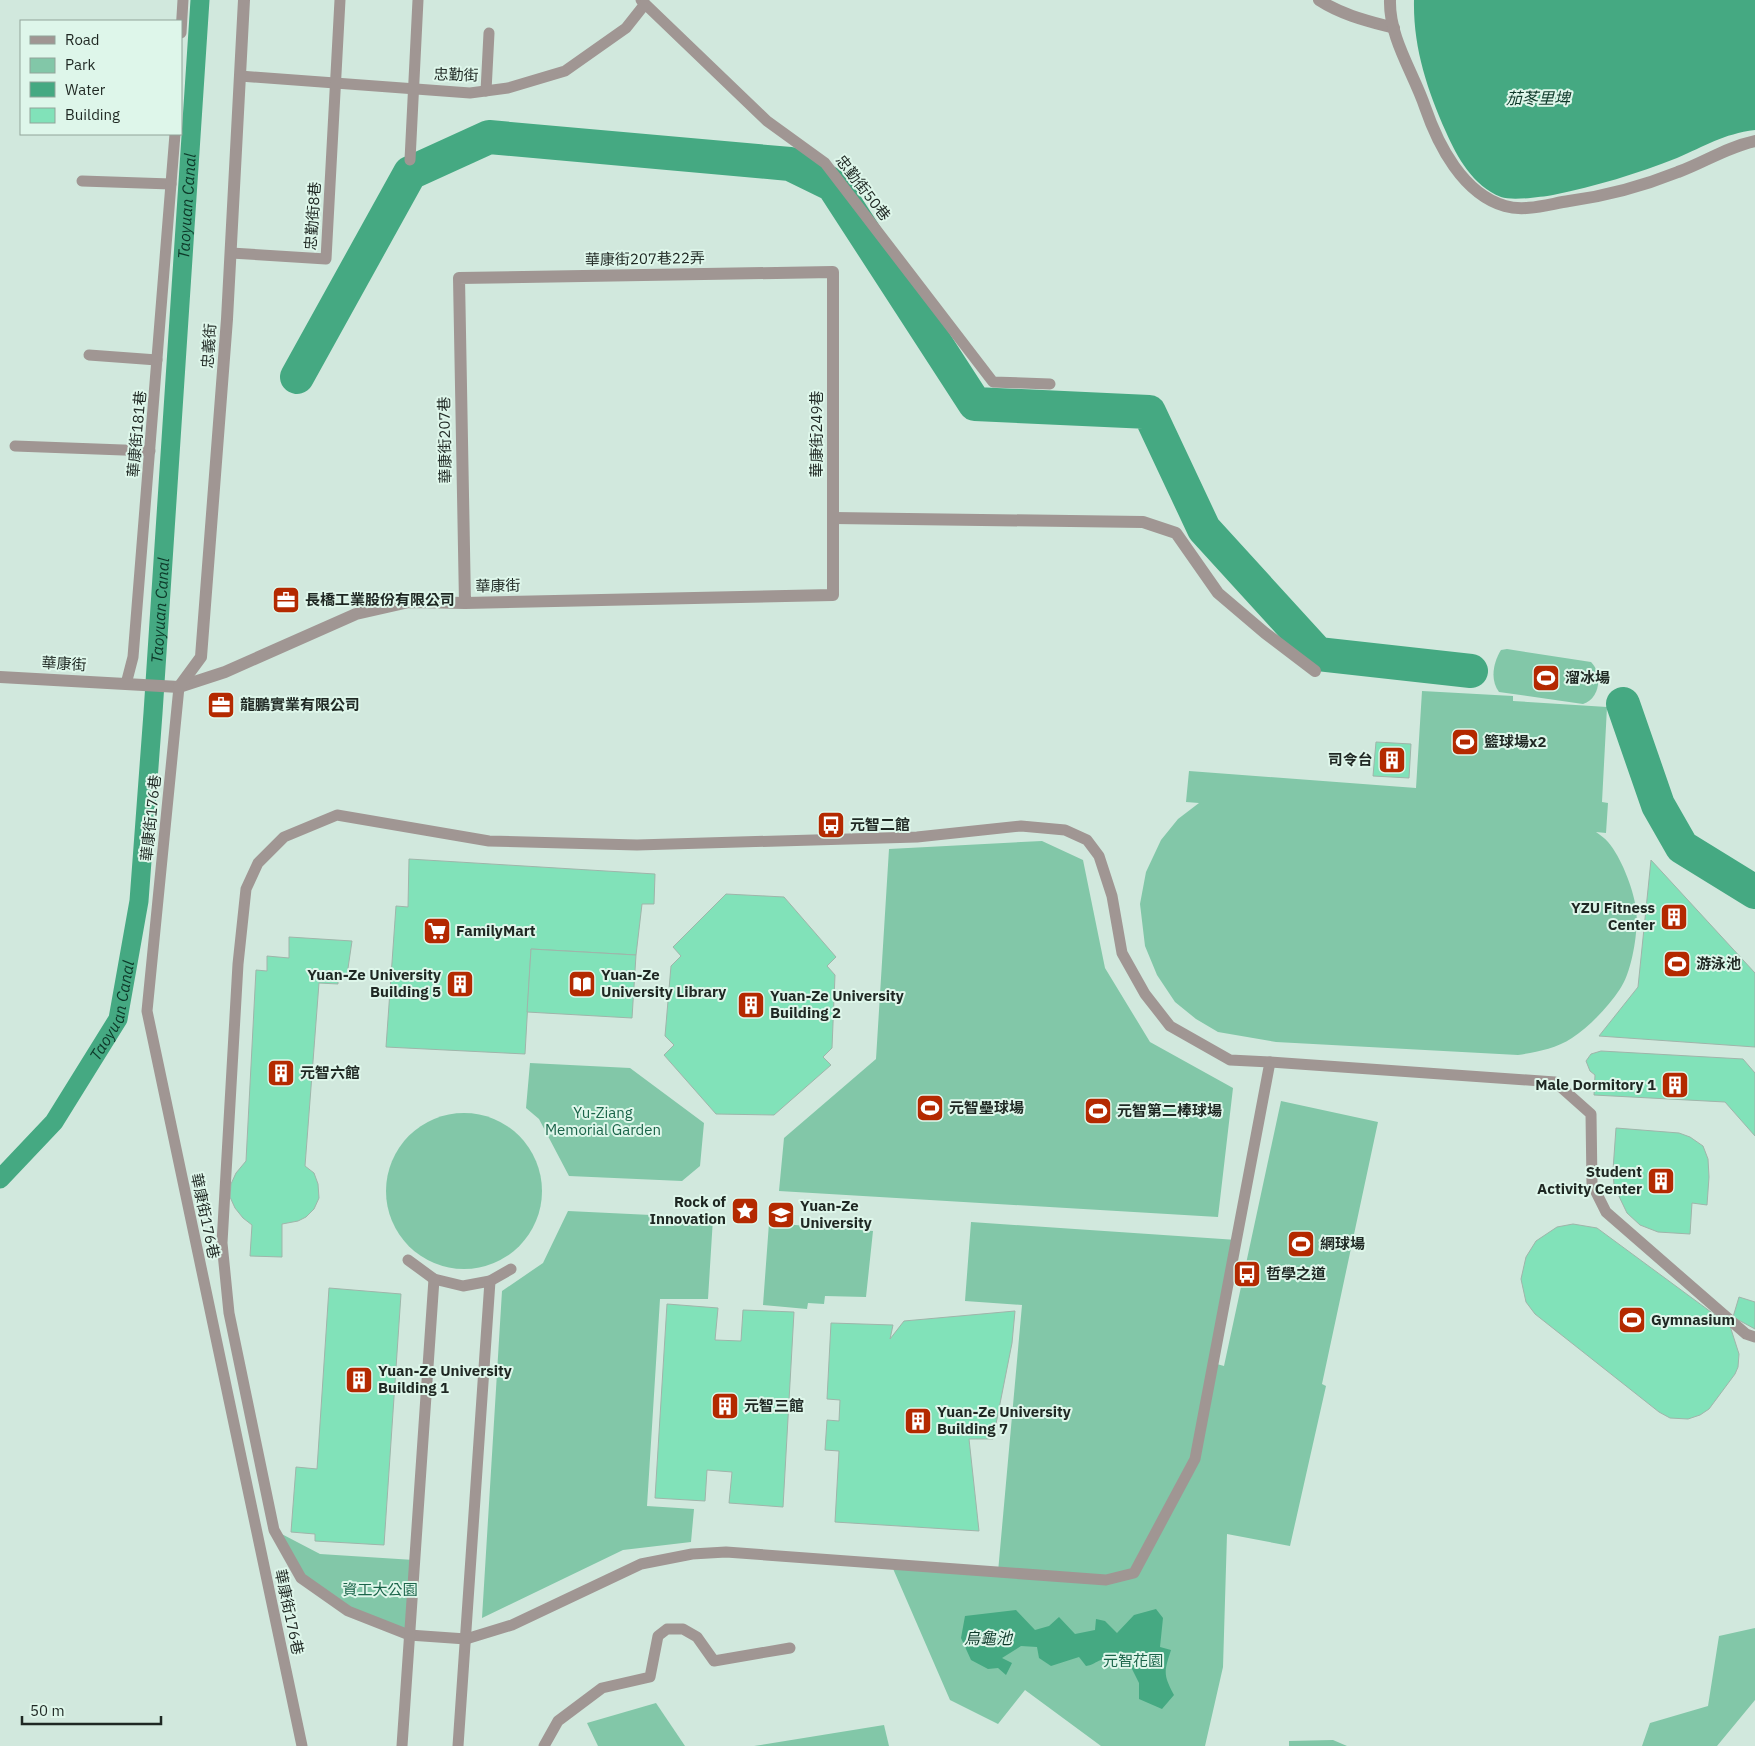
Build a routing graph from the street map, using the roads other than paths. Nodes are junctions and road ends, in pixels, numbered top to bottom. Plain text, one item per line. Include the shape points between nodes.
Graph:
1 (183, 0) edge
2 (244, 0) edge
3 (340, 0) edge
4 (418, 0) edge
5 (1320, 0) edge
6 (1390, 0) edge
7 (643, 2) edge
8 (182, 20) edge
9 (1394, 28) junction
10 (490, 34) dead end
11 (240, 76) junction
12 (336, 83) junction
13 (414, 89) junction
14 (486, 91) junction
15 (175, 135) edge
16 (1755, 141) edge
17 (410, 160) dead end
18 (82, 181) dead end
19 (171, 184) junction
20 (231, 254) junction
21 (833, 272) joint
22 (458, 278) joint
23 (89, 355) dead end
24 (158, 360) junction
25 (1050, 384) dead end
26 (15, 446) dead end
27 (150, 451) junction
28 (834, 518) junction
29 (833, 595) joint
30 (465, 603) junction
31 (1316, 671) dead end
32 (0, 677) edge
33 (126, 684) junction
34 (180, 687) junction
35 (1270, 1062) junction
36 (408, 1260) dead end
37 (511, 1269) dead end
38 (434, 1279) junction
39 (490, 1281) junction
40 (1755, 1337) edge
41 (409, 1635) junction
42 (466, 1639) junction
43 (790, 1648) dead end
44 (302, 1746) edge
45 (402, 1746) edge
46 (458, 1746) edge
47 (544, 1746) edge

1 - 8 lane
2 - 11 street, 忠義街
3 - 12 lane
4 - 13 lane
5 - 9 street via 1350,16
6 - 9 street
7 - 14 lane, 忠勤街 via 626,28 565,72
7 - 25 lane, 忠勤街50巷 via 767,121 825,163 993,382
9 - 16 street via 1431,124 1447,155 1466,182 1487,198 1506,206 1528,208 1634,188 1680,172 1726,149
10 - 14 lane
11 - 12 lane, 忠勤街
11 - 20 street, 忠義街
12 - 13 lane, 忠勤街
12 - 20 lane, 忠勤街8巷 via 326,259
13 - 14 lane, 忠勤街
13 - 17 lane
15 - 19 lane, 華康街181巷
18 - 19 lane
19 - 24 lane, 華康街181巷
20 - 34 street, 忠義街 via 201,657
21 - 22 street, 華康街207巷22弄
21 - 28 street, 華康街249巷
22 - 30 street, 華康街207巷
23 - 24 lane
24 - 27 lane, 華康街181巷
26 - 27 lane
27 - 33 lane, 華康街181巷 via 133,657
28 - 29 street, 華康街249巷
28 - 31 street via 1143,522 1176,533 1218,593
29 - 30 street, 華康街
30 - 34 street, 華康街 via 408,602 356,614 225,672
32 - 33 street, 華康街
33 - 34 street, 華康街
34 - 44 lane, 華康街176巷 via 147,1011
35 - 40 lane via 1555,1082 1591,1114 1592,1184 1606,1212 1746,1334
35 - 41 lane via 1230,1060 1170,1026 1145,994 1122,953 1112,896 1098,856 1087,840 1065,830 1021,826 917,836 627,844 489,841 337,815 284,837 258,863 246,889 238,964 222,1244 230,1313 274,1530 301,1578 348,1611
35 - 42 lane via 1195,1459 1134,1572 1106,1580 726,1552 692,1554 641,1564 512,1625
36 - 38 lane
37 - 39 lane
38 - 39 lane via 463,1286
38 - 41 lane
39 - 42 lane
41 - 42 lane
41 - 45 lane
42 - 46 lane
43 - 47 lane via 714,1661 697,1637 683,1629 667,1629 658,1636 650,1677 602,1688 558,1721

